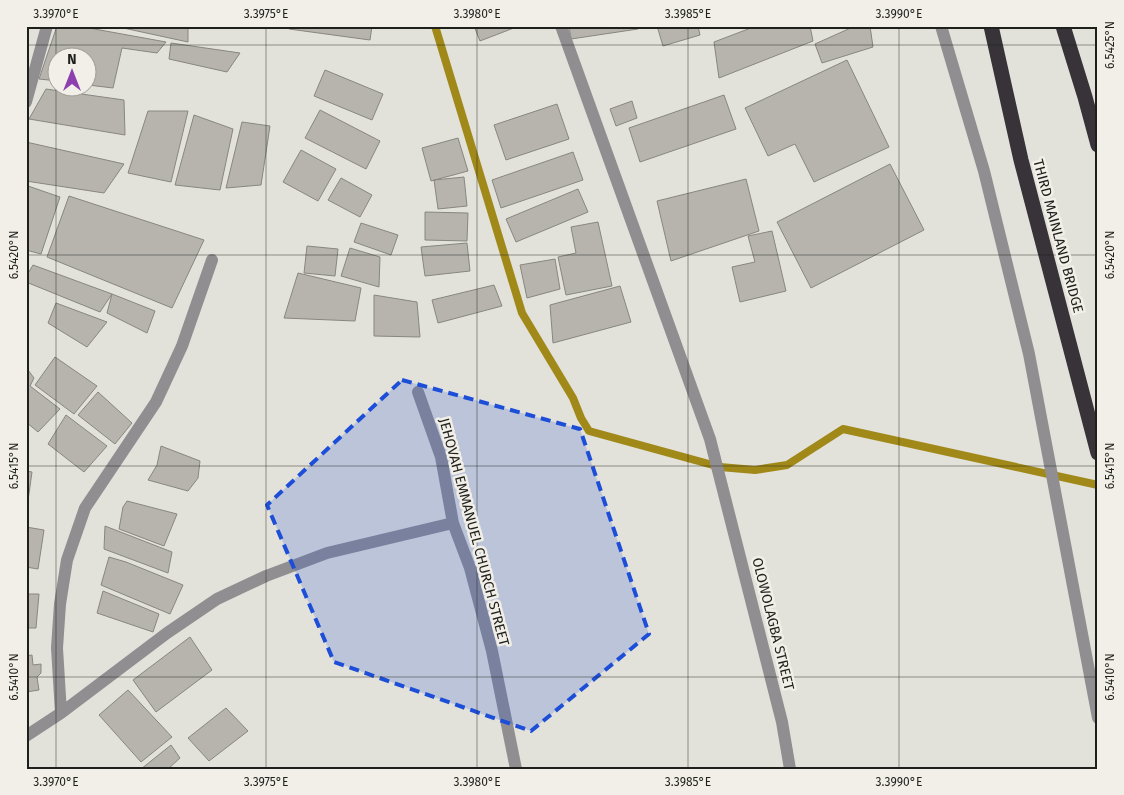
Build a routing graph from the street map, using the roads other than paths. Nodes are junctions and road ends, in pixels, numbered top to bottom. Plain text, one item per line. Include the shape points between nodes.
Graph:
1 (47, 26) edge
2 (561, 26) edge
3 (940, 26) edge
4 (990, 26) edge
5 (1063, 26) edge
6 (26, 102) edge
7 (1098, 145) edge
8 (212, 260) dead end
9 (418, 392) dead end
10 (1098, 453) edge
11 (453, 523) junction
12 (61, 713) junction
13 (1098, 718) edge
14 (26, 736) edge
15 (516, 769) edge
16 (790, 769) edge

1 - 6 street
2 - 16 street, OLOWOLAGBA STREET via 710,439 782,722
3 - 13 street via 984,171 1034,380
4 - 10 highway, THIRD MAINLAND BRIDGE
5 - 7 highway
8 - 12 street via 182,346 156,402 86,508 67,560 57,648
9 - 11 street, JEHOVAH EMMANUEL CHURCH STREET via 441,457
11 - 12 street via 327,553 217,599
11 - 15 street, JEHOVAH EMMANUEL CHURCH STREET via 470,568 492,651
12 - 14 street

